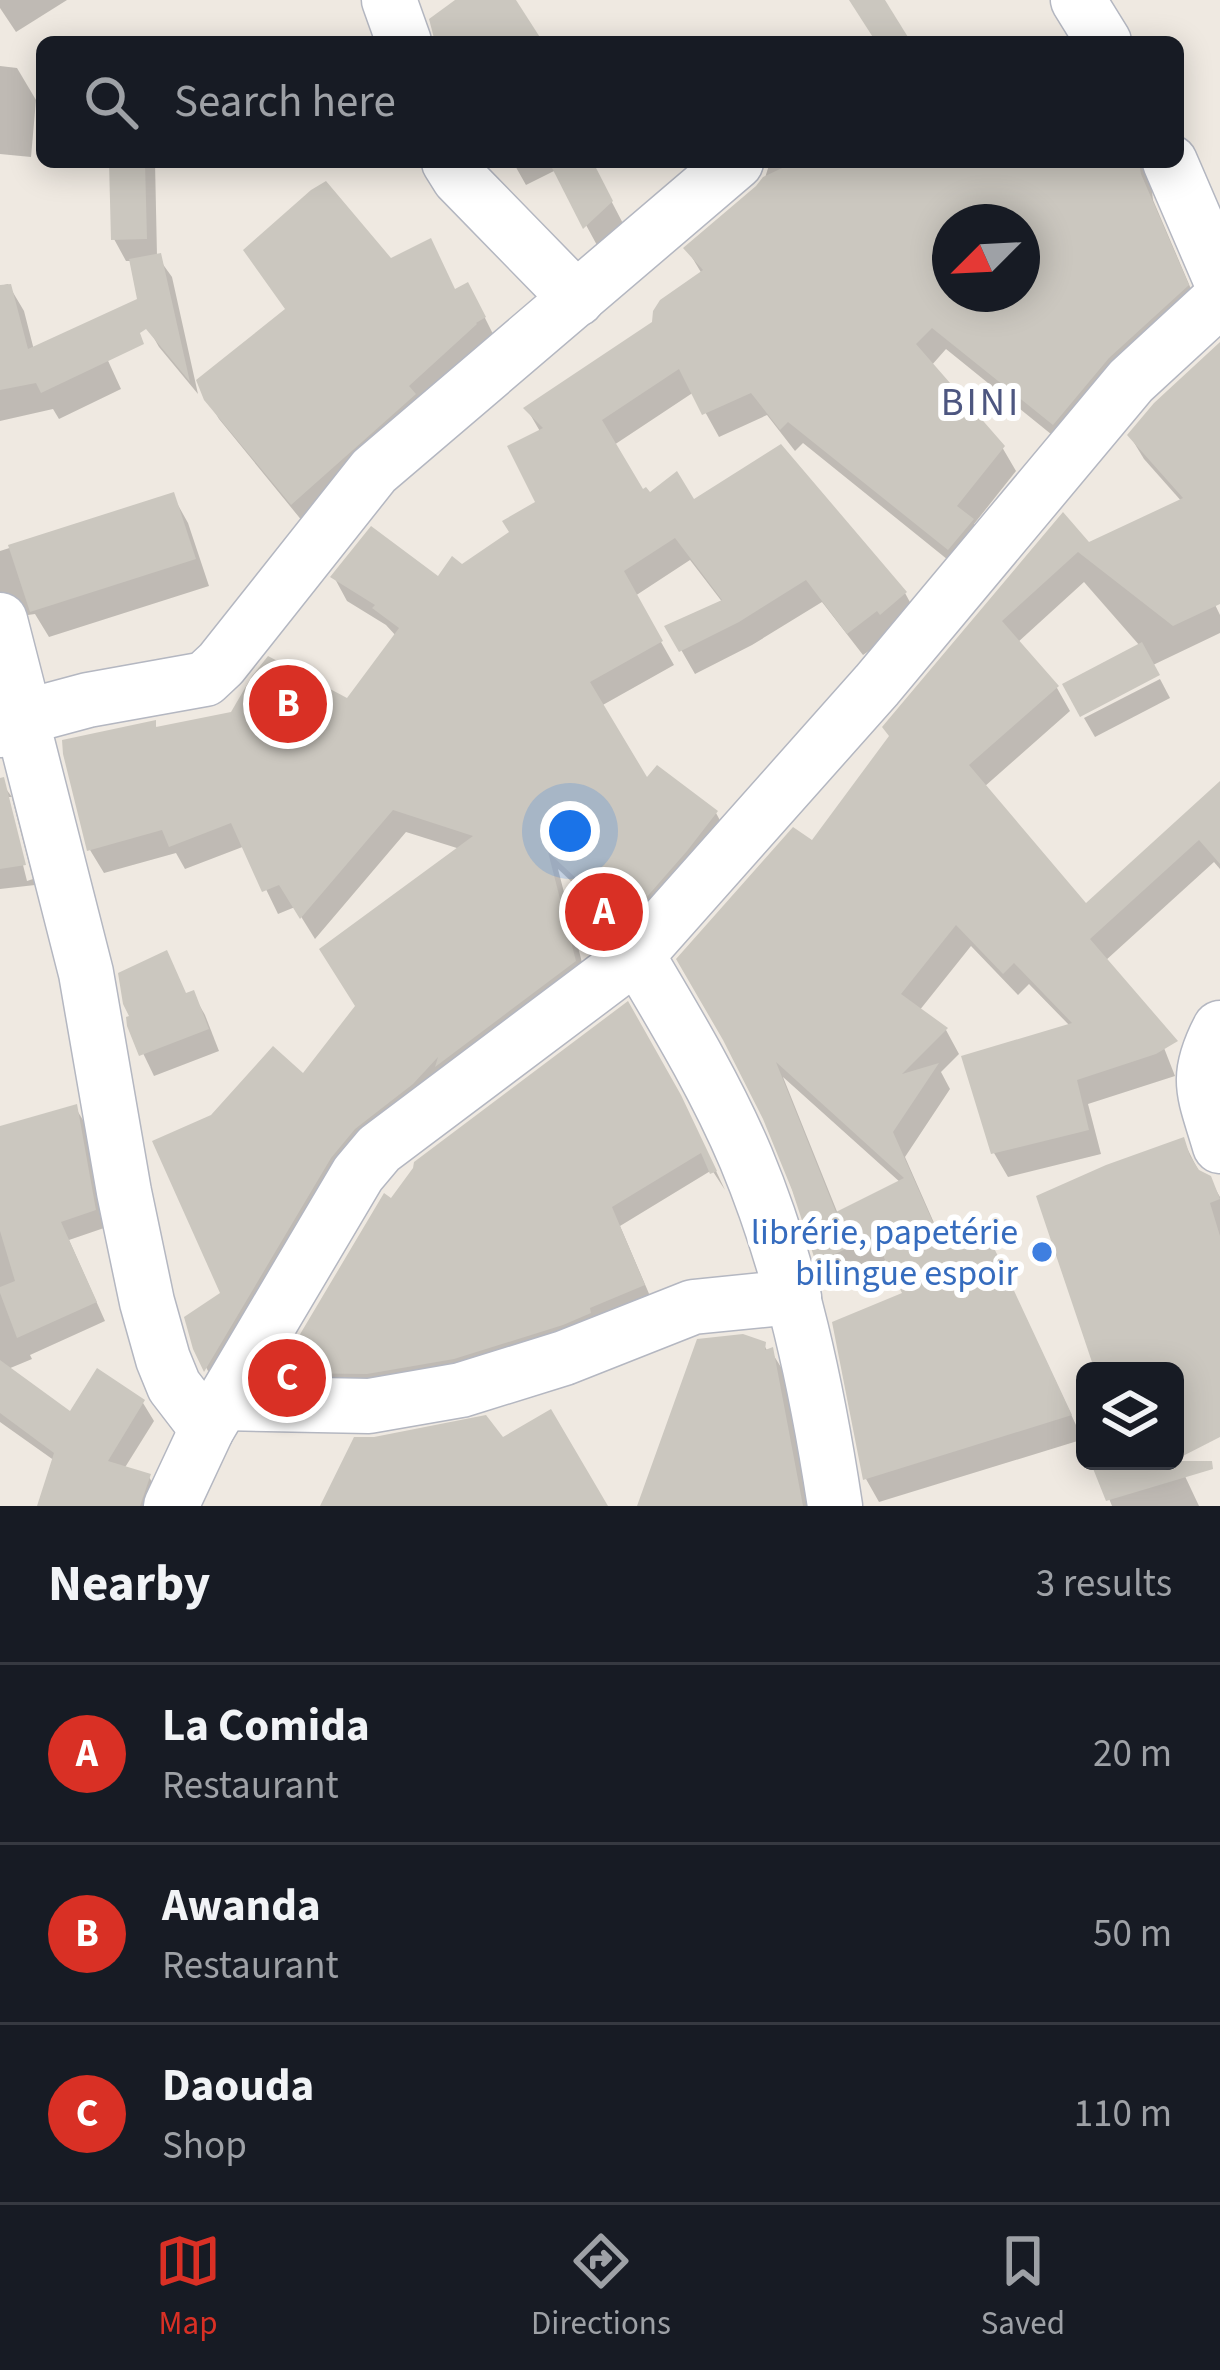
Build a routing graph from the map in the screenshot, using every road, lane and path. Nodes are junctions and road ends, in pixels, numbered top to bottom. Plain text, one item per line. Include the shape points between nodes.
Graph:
1 (389, 0) edge
2 (1078, 0) edge
3 (402, 36) edge
4 (1099, 36) edge
5 (453, 168) edge
6 (729, 168) edge
7 (1173, 168) edge
8 (1220, 278) edge
9 (577, 298) junction
10 (1220, 299) edge
11 (0, 620) edge
12 (10, 724) edge
13 (637, 955) junction
14 (1220, 1028) edge
15 (1220, 1146) edge
16 (794, 1297) junction
17 (214, 1416) junction
18 (171, 1506) edge
19 (835, 1506) edge

1 - 3 street
2 - 4 street
5 - 9 street
6 - 9 street
7 - 8 street
9 - 12 street via 374,471 205,679
10 - 13 street via 1131,381
11 - 12 street via 18,689
12 - 17 street via 86,973 163,1359 174,1386
13 - 16 street via 746,1157
13 - 17 street via 379,1149
14 - 15 street via 1203,1069
16 - 17 street via 693,1307 461,1390 369,1406
16 - 19 street
17 - 18 street

